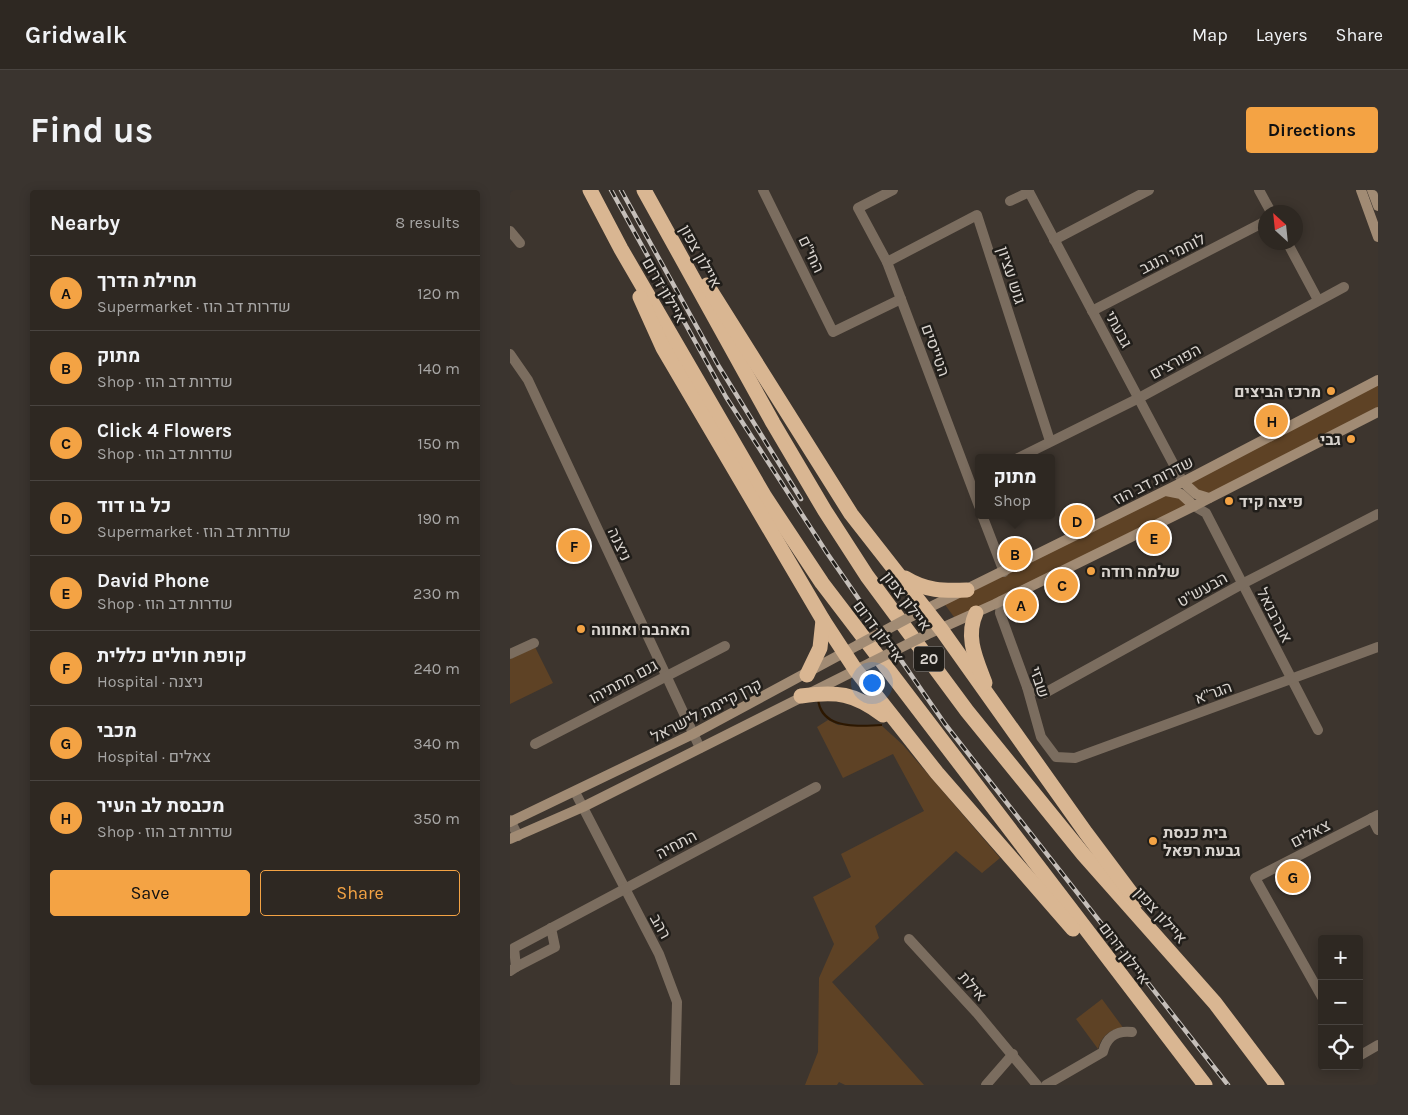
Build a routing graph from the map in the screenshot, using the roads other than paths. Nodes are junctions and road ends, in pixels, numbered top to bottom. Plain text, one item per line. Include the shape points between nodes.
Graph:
1 (590, 190) edge
2 (644, 190) edge
3 (763, 190) edge
4 (893, 190) edge
5 (1148, 190) edge
6 (1259, 190) edge
7 (1361, 190) edge
8 (1372, 190) edge
9 (1028, 191) edge
10 (1010, 201) dead end
11 (1267, 205) edge
12 (1378, 206) edge
13 (1258, 225) edge
14 (510, 230) edge
15 (1378, 237) edge
16 (1054, 240) junction
17 (520, 243) dead end
18 (621, 249) junction
19 (1291, 250) edge
20 (887, 262) junction
21 (1344, 286) dead end
22 (901, 299) junction
23 (1318, 300) junction
24 (1092, 311) junction
25 (510, 354) edge
26 (1378, 380) edge
27 (1138, 398) junction
28 (1378, 412) edge
29 (1050, 441) junction
30 (1026, 454) edge
31 (974, 481) edge
32 (1183, 482) junction
33 (1166, 491) junction
34 (1209, 498) junction
35 (1194, 506) junction
36 (1206, 513) junction
37 (1378, 515) edge
38 (984, 519) edge
39 (896, 572) junction
40 (1004, 572) junction
41 (1242, 584) junction
42 (968, 590) junction
43 (1001, 601) junction
44 (927, 609) junction
45 (983, 610) junction
46 (1000, 613) junction
47 (912, 616) joint
48 (823, 620) junction
49 (941, 629) junction
50 (534, 643) dead end
51 (725, 646) dead end
52 (1378, 647) edge
53 (844, 652) junction
54 (510, 654) edge
55 (855, 669) junction
56 (807, 675) junction
57 (665, 676) junction
58 (1291, 679) junction
59 (1027, 687) junction
60 (1043, 694) junction
61 (801, 696) junction
62 (993, 703) junction
63 (1032, 706) junction
64 (900, 727) junction
65 (1318, 730) dead end
66 (692, 734) junction
67 (535, 744) dead end
68 (700, 748) junction
69 (1056, 757) joint
70 (816, 787) dead end
71 (575, 792) junction
72 (583, 807) junction
73 (1375, 817) edge
74 (510, 821) edge
75 (1378, 830) edge
76 (514, 837) edge
77 (624, 888) junction
78 (551, 928) junction
79 (910, 939) dead end
80 (513, 969) edge
81 (1318, 989) edge
82 (1216, 1003) junction
83 (1132, 1032) dead end
84 (1168, 1038) junction
85 (1378, 1045) edge
86 (1013, 1054) junction
87 (1363, 1054) edge
88 (675, 1085) edge
89 (986, 1085) edge
90 (1037, 1085) edge
91 (1046, 1085) edge
92 (1205, 1085) edge
93 (1277, 1085) edge

1 - 18 highway, איילון דרום / 20
2 - 39 highway via 758,362 851,514
2 - 82 highway, איילון צפון / 20 via 773,423 867,576 967,711 1077,846
3 - 22 street, החי"ם via 833,332
4 - 20 street, הטייסים via 858,208
5 - 16 street
6 - 11 street
7 - 15 street
8 - 12 street
9 - 10 street
9 - 16 street, גבעתי
13 - 24 street, לוחמי הנגב
14 - 17 street
16 - 24 street, גבעתי
18 - 48 highway via 663,348
18 - 84 highway, איילון דרום / 20 via 765,497 822,583
19 - 23 street
20 - 22 street, הטייסים
20 - 29 street, גוש עציון via 977,215
21 - 23 street, הפורצים
22 - 31 street, הטייסים
23 - 27 street, הפורצים
24 - 27 street, גבעתי
25 - 57 street, ניצנה via 528,380
26 - 32 street, שדרות דב הוז
27 - 29 street, הפורצים
27 - 32 street, גבעתי
28 - 34 street
29 - 30 street, הפורצים
32 - 33 street, שדרות דב הוז
32 - 34 street via 1196,494
33 - 35 street via 1180,494
33 - 40 street, שדרות דב הוז
34 - 35 street
34 - 36 street
35 - 36 street
35 - 43 street
36 - 41 street, אברבנאל
37 - 41 street, הבעש"ט
38 - 40 street
39 - 42 highway via 938,592
39 - 44 highway
40 - 42 street, שדרות דב הוז
41 - 58 street, אברבנאל
41 - 60 street, הבעש"ט
42 - 44 street, שדרות דב הוז
43 - 45 street
43 - 46 street, שבזי
44 - 47 street, שדרות דב הוז
44 - 49 highway
45 - 46 street
45 - 49 street
45 - 62 highway via 972,623 972,647
46 - 59 street, שבזי
47 - 53 street, קרן קיימת לישראל, bridge
48 - 53 highway
48 - 56 highway via 820,648
49 - 55 street, קרן קיימת לישראל, bridge
49 - 62 highway
50 - 54 street
51 - 57 street, גנם מתתיהו
52 - 58 street, הגר"א
53 - 55 highway
53 - 56 street, קרן קיימת לישראל
55 - 61 street, קרן קיימת לישראל
55 - 64 highway
56 - 66 street, קרן קיימת לישראל
57 - 66 street, ניצנה
57 - 67 street, גנם מתתיהו
58 - 65 street, אברבנאל
58 - 69 street, הגר"א via 1075,758
59 - 60 street
59 - 63 street, שבזי
60 - 63 street, הבעש"ט
61 - 64 highway via 823,693 852,696
61 - 68 street, קרן קיימת לישראל
62 - 82 highway via 1086,833
63 - 69 street, שבזי via 1042,737
64 - 84 highway
66 - 68 street, ניצנה
66 - 71 street, קרן קיימת לישראל
68 - 72 street, קרן קיימת לישראל
70 - 77 street, התחיה
71 - 72 street, רהב
71 - 74 street, קרן קיימת לישראל
72 - 76 street, קרן קיימת לישראל
72 - 77 street, רהב
73 - 75 street
73 - 81 street, צאלים via 1255,878
74 - 76 street
77 - 78 street, התחיה
77 - 88 street, רהב via 660,954 677,1002
78 - 80 street, התחיה via 514,948
78 - 80 street, התחיה via 555,948
79 - 86 street, אילת
82 - 93 highway, איילון צפון / 20
83 - 91 street via 1111,1036 1103,1052
84 - 92 highway, איילון דרום / 20
85 - 87 street
86 - 89 street
86 - 90 street, אילת

